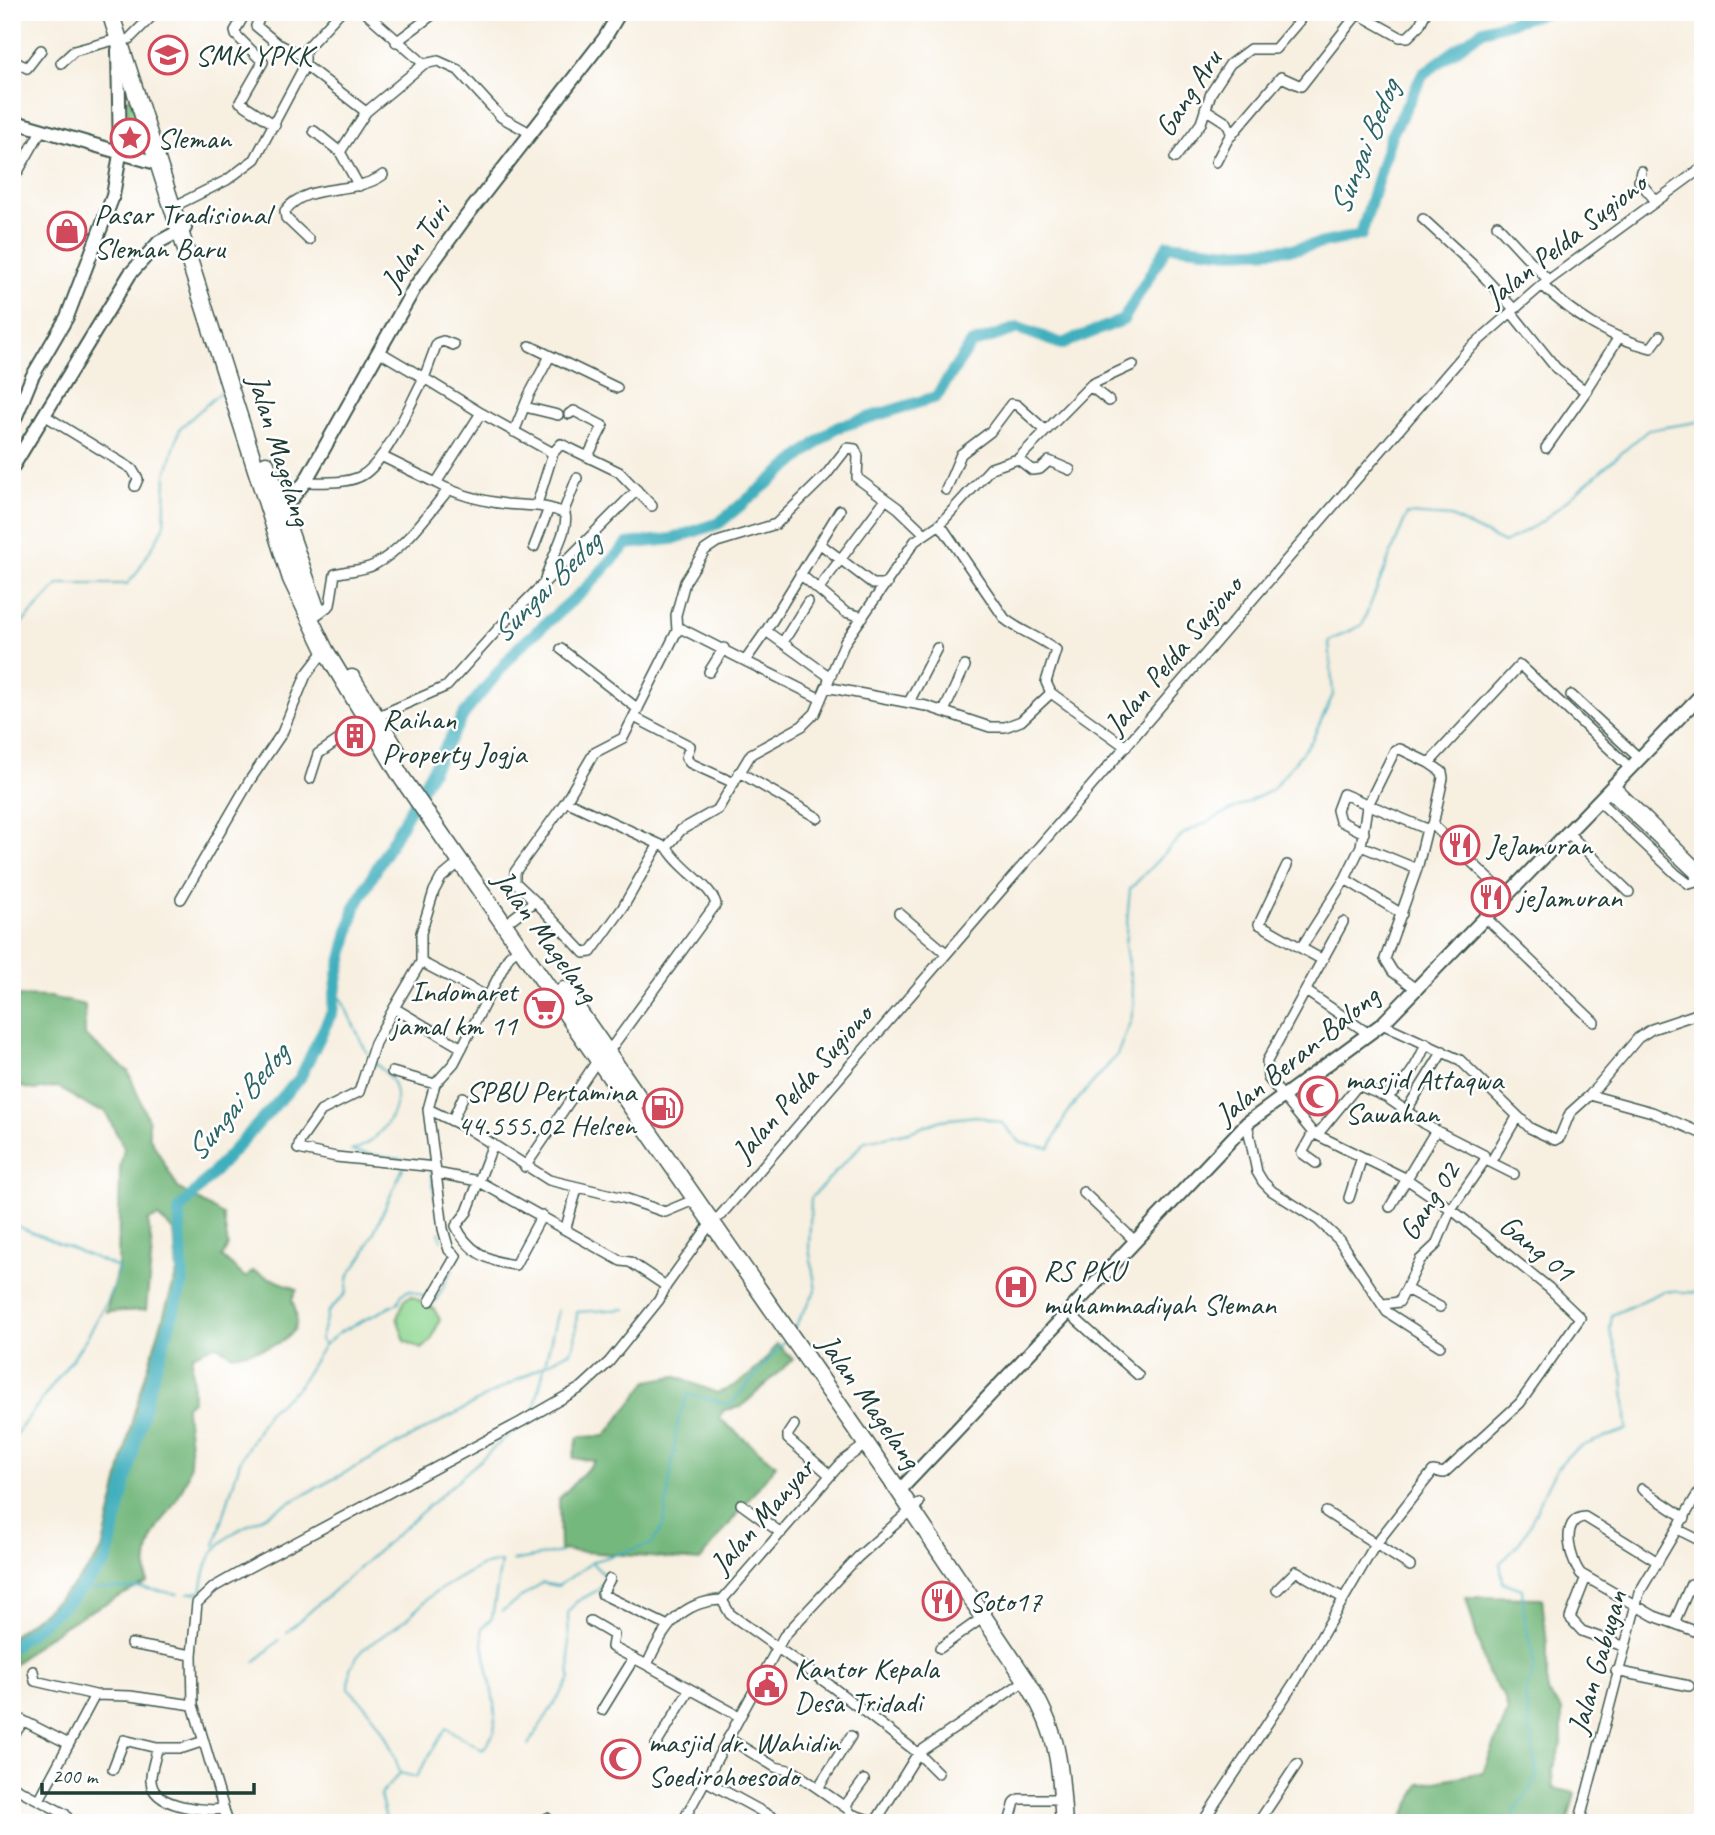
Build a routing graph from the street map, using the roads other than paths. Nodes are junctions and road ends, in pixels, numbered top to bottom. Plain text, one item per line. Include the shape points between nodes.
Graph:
1 (18, 12) edge
2 (110, 12) edge
3 (121, 12) edge
4 (156, 12) edge
5 (246, 12) edge
6 (262, 12) edge
7 (340, 12) edge
8 (365, 12) edge
9 (620, 12) edge
10 (1291, 12) edge
11 (1426, 12) edge
12 (435, 13) edge
13 (1358, 13) edge
14 (12, 19) edge
15 (124, 39) junction
16 (396, 42) junction
17 (41, 50) dead end
18 (12, 60) edge
19 (304, 61) junction
20 (61, 63) dead end
21 (424, 64) junction
22 (126, 87) junction
23 (1205, 109) junction
24 (366, 112) junction
25 (12, 121) edge
26 (275, 125) junction
27 (41, 131) junction
28 (314, 131) dead end
29 (532, 134) junction
30 (1231, 135) junction
31 (340, 152) junction
32 (120, 154) junction
33 (1175, 158) dead end
34 (1216, 162) dead end
35 (156, 163) junction
36 (1703, 167) edge
37 (1641, 171) dead end
38 (383, 175) dead end
39 (12, 182) edge
40 (359, 186) junction
41 (1655, 200) junction
42 (177, 205) junction
43 (1423, 219) dead end
44 (1497, 225) dead end
45 (181, 230) junction
46 (309, 240) dead end
47 (1545, 282) junction
48 (1513, 311) junction
49 (1660, 336) dead end
50 (1619, 337) junction
51 (454, 345) dead end
52 (530, 346) dead end
53 (379, 351) junction
54 (550, 356) junction
55 (1133, 365) dead end
56 (424, 378) junction
57 (1090, 386) junction
58 (617, 388) dead end
59 (1587, 390) junction
60 (1109, 401) dead end
61 (524, 407) junction
62 (481, 413) junction
63 (569, 414) dead end
64 (44, 415) junction
65 (558, 415) dead end
66 (12, 426) edge
67 (1045, 430) junction
68 (514, 432) junction
69 (1546, 448) dead end
70 (553, 453) junction
71 (381, 456) junction
72 (587, 456) junction
73 (1018, 459) junction
74 (13, 464) edge
75 (1070, 470) dead end
76 (577, 478) dead end
77 (305, 482) junction
78 (436, 483) junction
79 (135, 486) dead end
80 (449, 489) junction
81 (637, 490) junction
82 (946, 490) dead end
83 (885, 500) junction
84 (537, 504) junction
85 (652, 506) dead end
86 (549, 508) junction
87 (840, 510) dead end
88 (563, 513) junction
89 (277, 517) junction
90 (940, 524) junction
91 (924, 533) junction
92 (819, 543) junction
93 (534, 547) dead end
94 (841, 560) junction
95 (800, 574) junction
96 (887, 584) junction
97 (544, 585) junction
98 (819, 588) junction
99 (808, 602) dead end
100 (318, 614) junction
101 (863, 617) junction
102 (677, 631) junction
103 (766, 631) junction
104 (783, 642) junction
105 (724, 648) junction
106 (937, 648) dead end
107 (561, 649) dead end
108 (325, 650) junction
109 (745, 661) junction
110 (965, 666) dead end
111 (709, 672) dead end
112 (830, 677) junction
113 (826, 687) junction
114 (1051, 693) junction
115 (1703, 693) edge
116 (1571, 695) dead end
117 (821, 699) junction
118 (909, 702) junction
119 (944, 711) junction
120 (636, 713) junction
121 (371, 719) junction
122 (1126, 747) junction
123 (1634, 762) junction
124 (1429, 763) junction
125 (739, 772) junction
126 (310, 779) dead end
127 (734, 783) junction
128 (1606, 791) junction
129 (566, 800) junction
130 (1367, 807) junction
131 (430, 811) junction
132 (818, 818) dead end
133 (1430, 827) junction
134 (1567, 832) junction
135 (1364, 833) junction
136 (663, 845) junction
137 (1361, 846) junction
138 (459, 863) junction
139 (1287, 865) dead end
140 (1417, 869) junction
141 (1703, 873) edge
142 (1345, 879) junction
143 (1629, 892) dead end
144 (1506, 895) junction
145 (181, 899) dead end
146 (535, 901) junction
147 (899, 913) dead end
148 (1402, 914) junction
149 (1485, 917) junction
150 (513, 918) junction
151 (1343, 922) dead end
152 (521, 946) junction
153 (1301, 948) junction
154 (946, 953) junction
155 (1321, 959) junction
156 (421, 962) junction
157 (1416, 989) junction
158 (1306, 991) junction
159 (488, 997) junction
160 (394, 1008) junction
161 (1703, 1012) edge
162 (1594, 1022) dead end
163 (1382, 1024) junction
164 (582, 1025) junction
165 (1369, 1034) junction
166 (1426, 1043) junction
167 (462, 1048) junction
168 (1443, 1051) junction
169 (604, 1055) junction
170 (392, 1072) dead end
171 (435, 1084) junction
172 (1590, 1095) junction
173 (463, 1097) dead end
174 (1281, 1097) junction
175 (1386, 1097) junction
176 (428, 1108) junction
177 (1406, 1111) junction
178 (1517, 1116) junction
179 (452, 1121) junction
180 (1248, 1123) junction
181 (1436, 1130) junction
182 (1315, 1134) junction
183 (1703, 1134) edge
184 (493, 1144) junction
185 (1362, 1157) junction
186 (1488, 1161) junction
187 (1316, 1163) dead end
188 (525, 1167) junction
189 (435, 1170) junction
190 (1514, 1174) dead end
191 (1405, 1178) junction
192 (478, 1181) junction
193 (577, 1189) junction
194 (1083, 1192) dead end
195 (1349, 1198) dead end
196 (696, 1199) junction
197 (1390, 1207) dead end
198 (1451, 1209) junction
199 (542, 1215) junction
200 (715, 1220) junction
201 (566, 1227) junction
202 (1135, 1241) junction
203 (666, 1286) junction
204 (1406, 1289) junction
205 (430, 1301) dead end
206 (1384, 1304) junction
207 (1440, 1307) dead end
208 (1068, 1312) junction
209 (1440, 1346) dead end
210 (1138, 1375) dead end
211 (794, 1425) dead end
212 (865, 1445) junction
213 (830, 1475) junction
214 (1703, 1485) edge
215 (903, 1489) junction
216 (1642, 1489) dead end
217 (741, 1504) dead end
218 (915, 1507) junction
219 (1326, 1512) dead end
220 (1685, 1518) junction
221 (1679, 1530) junction
222 (781, 1533) junction
223 (1703, 1542) edge
224 (1376, 1545) junction
225 (1658, 1562) junction
226 (1410, 1566) dead end
227 (1586, 1577) junction
228 (610, 1578) dead end
229 (1691, 1584) dead end
230 (1277, 1590) dead end
231 (1343, 1598) junction
232 (722, 1600) junction
233 (1635, 1605) junction
234 (982, 1618) junction
235 (590, 1621) dead end
236 (1674, 1623) junction
237 (668, 1626) junction
238 (1702, 1630) edge
239 (131, 1644) dead end
240 (1623, 1646) junction
241 (776, 1647) junction
242 (940, 1648) dead end
243 (192, 1655) junction
244 (634, 1658) junction
245 (647, 1665) junction
246 (33, 1671) dead end
247 (1616, 1671) junction
248 (1026, 1680) junction
249 (1689, 1686) dead end
250 (690, 1689) junction
251 (94, 1695) junction
252 (193, 1705) junction
253 (602, 1710) dead end
254 (12, 1716) edge
255 (739, 1716) junction
256 (24, 1721) junction
257 (851, 1736) dead end
258 (12, 1737) edge
259 (729, 1738) junction
260 (204, 1741) junction
261 (69, 1744) junction
262 (656, 1745) dead end
263 (157, 1748) junction
264 (918, 1753) junction
265 (1297, 1764) dead end
266 (114, 1769) dead end
267 (937, 1773) dead end
268 (864, 1780) dead end
269 (706, 1781) junction
270 (12, 1786) edge
271 (818, 1788) junction
272 (1062, 1799) junction
273 (39, 1800) junction
274 (224, 1809) junction
275 (847, 1814) edge
276 (877, 1822) edge
277 (71, 1823) edge
278 (228, 1823) edge
279 (682, 1823) edge
280 (783, 1823) edge
281 (1009, 1823) edge
282 (1064, 1823) edge
283 (1073, 1823) edge
284 (1202, 1823) edge
285 (1258, 1823) edge
286 (1579, 1823) edge

1 - 14 street
2 - 15 highway, Jalan Magelang
3 - 15 highway, Jalan Magelang
4 - 15 street
5 - 26 street via 235,31 263,62 240,102
6 - 19 street via 256,26
7 - 19 street via 309,44
8 - 16 street
9 - 29 main road, Jalan Turi
10 - 23 street, Gang Aru via 1299,21 1291,33 1275,49 1250,49 1230,64
11 - 13 street via 1408,37
12 - 16 street
13 - 30 street via 1301,86 1280,77
15 - 20 street via 74,51
15 - 22 highway, Jalan Magelang
15 - 42 highway, Jalan Magelang
16 - 21 street
17 - 18 street via 27,68
19 - 24 street
19 - 26 street
21 - 24 street
21 - 29 street via 438,61 458,70 501,117
22 - 32 main road
22 - 35 highway, Jalan Magelang
23 - 30 street via 1227,123
23 - 33 street, Gang Aru
24 - 31 street
25 - 27 main road
26 - 42 street via 255,159 227,180
27 - 32 main road
27 - 39 street
28 - 31 street
29 - 53 main road, Jalan Turi via 420,281
30 - 34 street
31 - 40 street
32 - 35 main road
32 - 66 main road via 113,195 67,317 32,377
35 - 45 highway, Jalan Magelang
36 - 41 street, Jalan Pelda Sugiono
37 - 41 street via 1639,181
38 - 40 street
40 - 46 street via 292,202 286,218
41 - 47 street, Jalan Pelda Sugiono
42 - 45 highway, Jalan Magelang
43 - 48 street via 1472,264
44 - 47 street
45 - 64 main road via 159,242 136,265
45 - 89 highway, Jalan Magelang
47 - 48 street, Jalan Pelda Sugiono
47 - 50 street via 1572,313
48 - 59 street via 1556,368
48 - 122 street, Jalan Pelda Sugiono via 1468,351
49 - 50 street via 1651,348
50 - 59 street
51 - 56 street via 436,343
52 - 54 street
53 - 56 street
53 - 77 main road, Jalan Turi
54 - 58 street
54 - 61 street
55 - 57 street
56 - 62 street
56 - 71 street
57 - 60 street
57 - 67 street
59 - 69 street
61 - 65 street
61 - 68 street
62 - 68 street
62 - 78 street
63 - 72 street via 574,411 603,426
64 - 74 main road
64 - 79 street via 132,469 138,479
67 - 73 street
67 - 82 street via 1012,404 990,432 961,454
68 - 70 street
70 - 72 street via 561,444
70 - 84 street
71 - 77 street via 353,480
71 - 78 street
72 - 81 street via 619,471
73 - 75 street via 1032,470 1049,461
73 - 90 street via 991,468
76 - 88 street
77 - 89 main road, Jalan Turi
78 - 80 street
80 - 84 street via 505,504
80 - 100 street via 383,558 333,576 330,605
81 - 85 street
81 - 97 street
83 - 91 street
83 - 94 street
83 - 102 street via 857,478 858,456 855,449 847,448 776,524 705,550 685,582 676,615
84 - 86 street
86 - 88 street
86 - 93 street
87 - 92 street
88 - 97 street via 566,524 546,569
89 - 100 highway, Jalan Magelang
89 - 108 highway, Jalan Magelang via 291,579
90 - 91 street
90 - 114 street via 1005,619 1056,650 1046,676
91 - 96 street
92 - 94 street
92 - 95 street
94 - 96 street via 873,584
94 - 98 street
95 - 98 street
95 - 103 street
96 - 101 street
97 - 121 street via 447,685
98 - 101 street via 845,612
99 - 104 street
100 - 121 highway, Jalan Magelang
101 - 112 street via 845,642
102 - 105 street via 682,629
102 - 120 street
103 - 104 street
103 - 109 street
104 - 112 street
105 - 109 street
105 - 111 street
106 - 118 street
107 - 120 street
108 - 121 highway, Jalan Magelang
108 - 145 street via 306,675 282,733
109 - 117 street
110 - 119 street
112 - 113 street
113 - 117 street
113 - 118 street
114 - 119 street via 1021,722 1005,727 990,727
114 - 122 street
115 - 123 main road, Jalan Beran-Balong
116 - 123 street
117 - 125 street via 802,726 751,754
118 - 119 street
120 - 127 street via 690,746 686,758 690,763
120 - 129 street via 623,738 594,753
121 - 126 street via 318,754
121 - 131 highway, Jalan Magelang
122 - 154 street, Jalan Pelda Sugiono
123 - 124 street via 1521,665
123 - 128 main road, Jalan Beran-Balong
124 - 130 street via 1395,750
124 - 133 street via 1443,778
125 - 127 street
125 - 132 street
127 - 136 street via 718,809
128 - 128 street via 1695,874 1696,882 1689,884 1676,874
128 - 134 main road, Jalan Beran-Balong
128 - 141 street
129 - 136 street
129 - 146 street via 515,872 514,882
130 - 133 street
130 - 135 street
130 - 135 street via 1346,794 1337,810 1345,826
131 - 138 highway, Jalan Magelang
131 - 150 highway, Jalan Magelang
133 - 140 street
133 - 144 street
134 - 143 street
134 - 144 main road, Jalan Beran-Balong
135 - 137 street
136 - 146 street via 592,952 584,953
136 - 169 street via 686,873 713,895 716,904
137 - 140 street
137 - 142 street
138 - 152 highway, Jalan Magelang
138 - 156 street via 434,891 421,933
139 - 153 street via 1259,924
140 - 148 street
142 - 148 street
142 - 153 street
144 - 149 main road, Jalan Beran-Balong
146 - 150 street
147 - 154 street
148 - 157 street via 1385,959 1393,972
149 - 157 main road, Jalan Beran-Balong
149 - 162 street
150 - 164 highway, Jalan Magelang
151 - 155 street
152 - 159 street via 509,956
152 - 164 highway, Jalan Magelang
153 - 155 street
154 - 200 street, Jalan Pelda Sugiono
155 - 158 street
156 - 159 street
156 - 160 street
157 - 163 main road, Jalan Beran-Balong
158 - 165 street
158 - 174 street, Gang 01 via 1267,1061 1268,1078
159 - 167 street
160 - 167 street
160 - 189 street via 375,1043 359,1092 321,1111 298,1149
161 - 172 street via 1652,1028 1638,1038
163 - 165 main road, Jalan Beran-Balong
163 - 166 street
164 - 169 highway, Jalan Magelang
165 - 174 main road, Jalan Beran-Balong
166 - 168 street
166 - 175 street via 1403,1085
167 - 171 street
168 - 177 street
168 - 178 street via 1460,1060
169 - 188 street
169 - 196 highway, Jalan Magelang
169 - 200 highway, Jalan Magelang
170 - 171 street
171 - 176 street
172 - 178 street via 1570,1113 1555,1140
172 - 183 street via 1652,1112
173 - 179 street
174 - 180 main road, Jalan Beran-Balong
174 - 182 street, Gang 01
175 - 177 street, Gang 02
175 - 182 street, Gang 02 via 1358,1085
176 - 179 street
176 - 189 street
177 - 181 street, Gang 02
178 - 186 street
179 - 184 street
180 - 202 main road, Jalan Beran-Balong
180 - 206 street via 1263,1182 1339,1240
181 - 186 street, Gang 02 via 1483,1153
181 - 191 street
182 - 185 street, Gang 01
182 - 187 street via 1302,1153
184 - 188 street
184 - 192 street
185 - 191 street, Gang 01
185 - 195 street
186 - 190 street
186 - 198 street, Gang 02
188 - 193 street
189 - 192 street
189 - 205 street via 445,1241 456,1256
191 - 197 street
191 - 198 street, Gang 01
192 - 199 street
192 - 199 street via 456,1227 467,1244 488,1259 517,1265
193 - 196 street via 669,1212
193 - 201 street
194 - 202 street
196 - 200 highway, Jalan Magelang
198 - 204 street, Gang 02 via 1436,1245 1420,1259
198 - 224 street, Gang 01 via 1580,1318 1520,1403 1444,1473 1433,1471
199 - 201 street
200 - 203 street, Jalan Pelda Sugiono
200 - 212 highway, Jalan Magelang
200 - 215 highway, Jalan Magelang
201 - 203 street
202 - 208 main road, Jalan Beran-Balong
203 - 243 street, Jalan Pelda Sugiono via 609,1362 568,1396 214,1587 198,1603
204 - 206 street via 1399,1302
204 - 207 street, Gang 02
206 - 209 street via 1391,1316
208 - 210 street
208 - 215 main road, Jalan Beran-Balong
211 - 213 street via 788,1439
212 - 213 street, Jalan Manyar
212 - 215 highway, Jalan Magelang
213 - 222 street, Jalan Manyar
214 - 220 street, Jalan Gabugan
215 - 218 highway, Jalan Magelang
216 - 220 street
217 - 222 street
218 - 234 highway, Jalan Magelang
218 - 241 street via 858,1558
218 - 283 highway, Jalan Magelang via 1055,1711 1063,1730
219 - 224 street
220 - 221 street, Jalan Gabugan
221 - 223 street
221 - 225 street, Jalan Gabugan
222 - 232 street, Jalan Manyar
224 - 226 street
224 - 231 street
225 - 227 street via 1580,1517 1568,1532 1575,1564
225 - 233 street, Jalan Gabugan
227 - 233 street
227 - 240 street via 1570,1618 1582,1632
228 - 237 street via 602,1594
229 - 236 street
230 - 231 street via 1296,1570
231 - 284 street via 1296,1680
232 - 237 street via 689,1606
232 - 241 street, Jalan Manyar via 730,1614
233 - 236 street
233 - 240 street, Jalan Gabugan
234 - 242 street
234 - 248 highway, Jalan Magelang
235 - 244 street via 614,1635 611,1647
236 - 238 street
237 - 245 street
239 - 243 street
240 - 247 street, Jalan Gabugan
241 - 255 street
241 - 264 street, Jalan Manyar
243 - 252 street, Jalan Pelda Sugiono
244 - 245 street
244 - 253 street
245 - 250 street
246 - 251 street via 34,1681
247 - 249 street
247 - 286 street, Jalan Gabugan
248 - 264 street
248 - 272 highway, Jalan Magelang via 1053,1730
250 - 255 street
250 - 262 street
251 - 252 street
251 - 261 street
252 - 260 street, Jalan Pelda Sugiono
254 - 256 street
255 - 259 street
256 - 258 street
256 - 261 street
257 - 271 street
259 - 269 street
259 - 271 street
260 - 263 street via 183,1748
260 - 274 street, Jalan Pelda Sugiono
261 - 273 street
263 - 266 street via 124,1740
263 - 274 street via 150,1779 157,1793 192,1810
264 - 267 street, Jalan Manyar
264 - 276 street
265 - 285 street
268 - 275 street
269 - 279 street
269 - 280 street
270 - 273 street
271 - 275 street
272 - 281 street via 1019,1799
272 - 282 highway, Jalan Magelang
273 - 277 street via 65,1814
274 - 278 street, Jalan Pelda Sugiono
275 - 276 street

